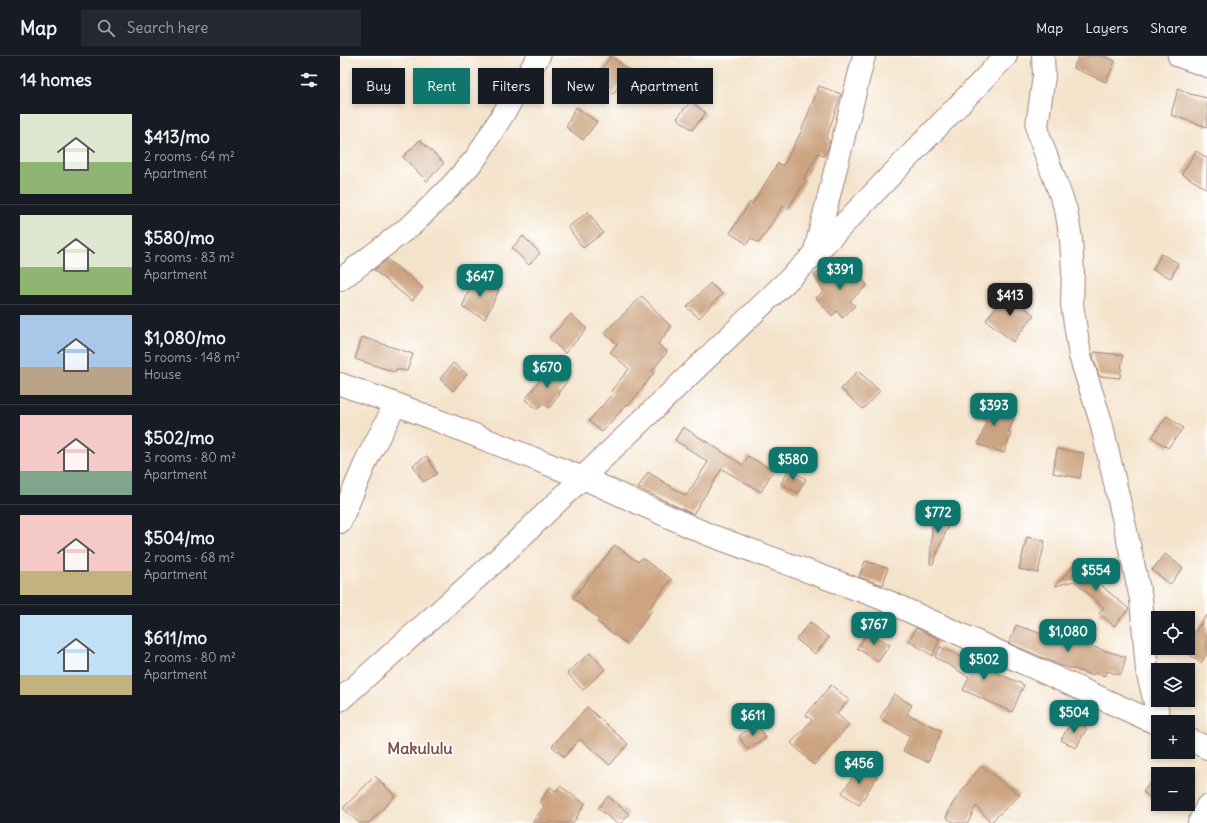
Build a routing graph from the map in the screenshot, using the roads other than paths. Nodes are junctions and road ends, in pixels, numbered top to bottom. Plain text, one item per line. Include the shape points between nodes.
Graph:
1 (539, 56) edge
2 (864, 56) edge
3 (1006, 56) edge
4 (1043, 56) edge
5 (1179, 56) edge
6 (1207, 66) edge
7 (814, 255) junction
8 (340, 280) edge
9 (340, 384) edge
10 (396, 404) junction
11 (583, 478) junction
12 (340, 522) edge
13 (340, 700) edge
14 (1157, 715) edge
15 (1151, 719) edge
16 (1195, 742) edge
17 (1207, 748) edge
18 (1207, 806) edge
19 (1199, 823) edge

1 - 8 street via 476,158 414,222
2 - 7 street
3 - 7 street
4 - 14 street via 1044,76 1037,126 1066,210 1071,239 1072,304 1080,356 1101,422 1141,599 1147,671
5 - 6 street
7 - 11 street
9 - 10 street
10 - 11 street
10 - 12 street via 368,457
11 - 13 street via 498,560
11 - 15 street via 707,534 878,597
16 - 17 street
18 - 19 street

